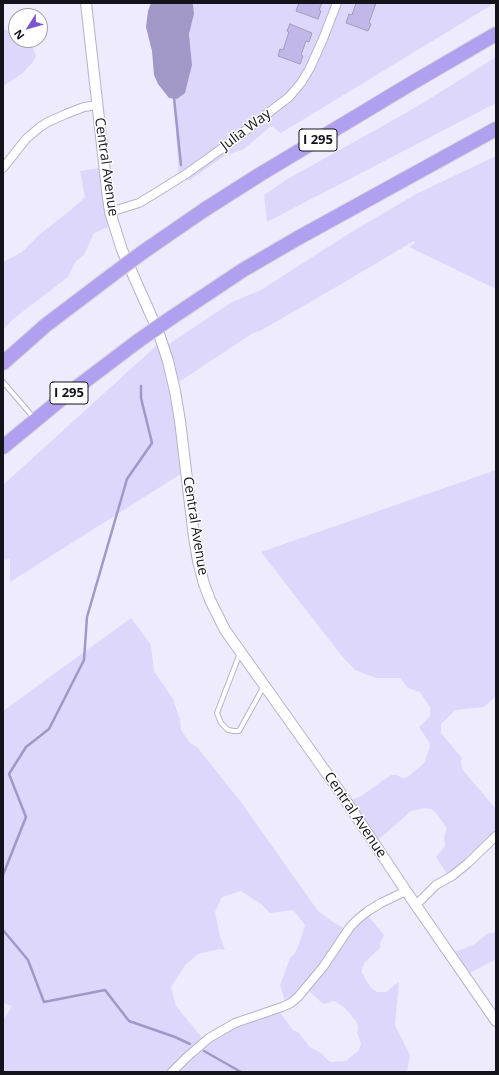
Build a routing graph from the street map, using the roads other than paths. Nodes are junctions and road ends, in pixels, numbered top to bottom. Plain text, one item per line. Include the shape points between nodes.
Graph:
1 (86, 3) edge
2 (337, 3) edge
3 (496, 34) edge
4 (98, 105) junction
5 (496, 129) edge
6 (3, 168) edge
7 (110, 212) junction
8 (3, 363) edge
9 (3, 382) edge
10 (36, 420) junction
11 (3, 447) edge
12 (240, 653) junction
13 (264, 686) junction
14 (496, 836) edge
15 (406, 891) junction
16 (416, 905) junction
17 (496, 1021) edge
18 (172, 1072) edge

1 - 4 street, Central Avenue
2 - 7 street, Julia Way via 310,68 289,97 186,174 139,203
3 - 8 highway, I 295, bridge via 204,210 46,325
4 - 6 street via 70,112 40,127 26,139
4 - 7 street, Central Avenue
5 - 10 highway, I 295, bridge via 243,270 138,341
7 - 12 street, Central Avenue via 122,250 160,336 172,376 194,537 204,584 225,630
9 - 10 lane
10 - 11 highway, I 295
12 - 13 street, Central Avenue
12 - 13 lane via 216,713 228,730 239,730
13 - 15 street, Central Avenue via 340,792
14 - 16 street via 468,863 436,885
15 - 16 street, Central Avenue
15 - 18 street via 381,903 358,919 323,967 291,1003 222,1030 199,1046
16 - 17 street, Central Avenue

